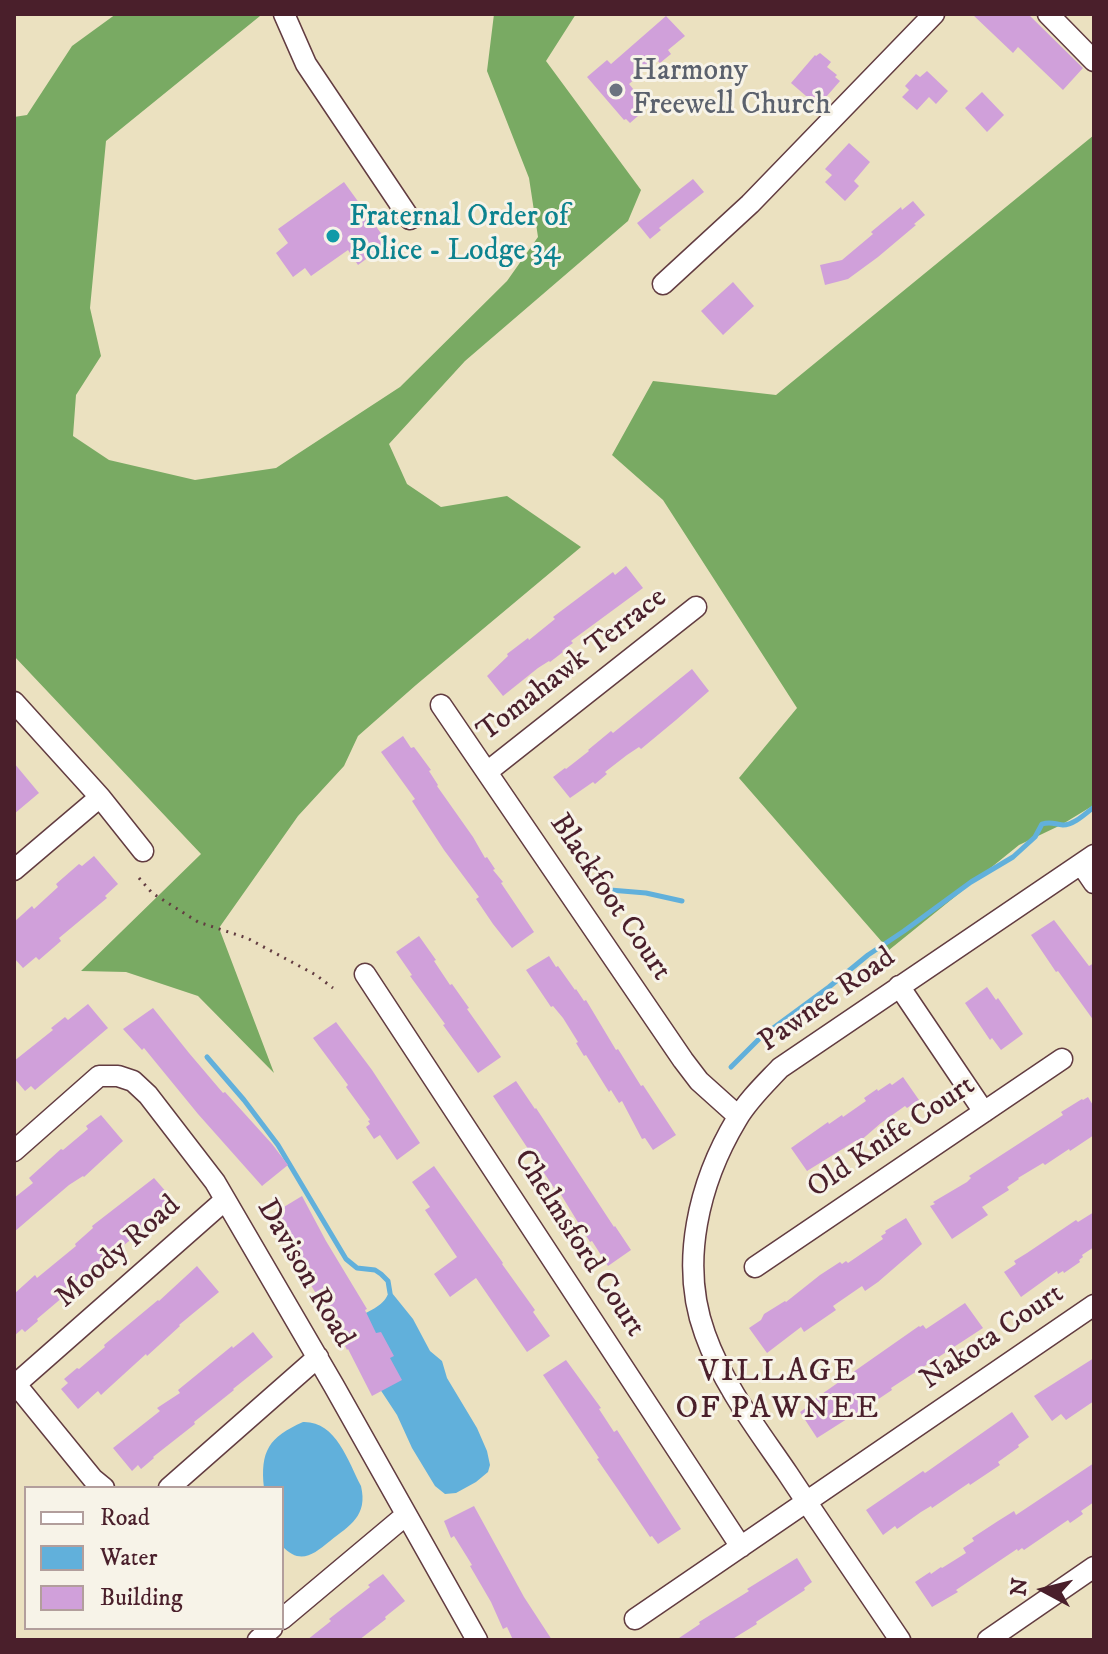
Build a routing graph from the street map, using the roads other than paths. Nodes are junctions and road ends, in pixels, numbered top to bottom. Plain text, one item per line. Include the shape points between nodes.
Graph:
1 (284, 14) edge
2 (934, 14) edge
3 (1048, 14) edge
4 (1094, 61) edge
5 (410, 219) dead end
6 (663, 284) dead end
7 (696, 607) dead end
8 (14, 702) edge
9 (441, 705) dead end
10 (487, 772) junction
11 (100, 797) junction
12 (143, 851) dead end
13 (1087, 859) edge
14 (14, 870) edge
15 (1094, 883) edge
16 (365, 974) dead end
17 (899, 986) junction
18 (1062, 1059) dead end
19 (984, 1112) junction
20 (738, 1116) junction
21 (14, 1151) edge
22 (225, 1200) junction
23 (755, 1267) dead end
24 (1094, 1305) edge
25 (318, 1357) junction
26 (15, 1383) edge
27 (102, 1486) edge
28 (171, 1486) edge
29 (806, 1502) junction
30 (406, 1515) junction
31 (741, 1547) junction
32 (1094, 1567) edge
33 (284, 1617) edge
34 (635, 1619) dead end
35 (477, 1640) edge
36 (900, 1640) edge
37 (988, 1640) edge

1 - 5 street via 306,64
2 - 6 street via 750,204
3 - 4 street
7 - 10 street, Tomahawk Terrace
8 - 11 street
9 - 10 street, Blackfoot Court
10 - 20 street, Blackfoot Court via 683,1060
11 - 12 street
11 - 14 street
13 - 15 street
13 - 17 street, Pawnee Road
16 - 31 street, Chelmsford Court
17 - 19 street
17 - 20 street, Pawnee Road via 780,1068
18 - 19 street, Old Knife Court
19 - 23 street, Old Knife Court
20 - 29 street, Pawnee Road via 700,1209 694,1247 696,1301 727,1381
21 - 22 street, Davison Road via 99,1076 118,1076 148,1095
22 - 25 street, Davison Road
22 - 26 street, Moody Road
24 - 29 street, Nakota Court
25 - 28 street
25 - 30 street, Davison Road
26 - 27 street
29 - 31 street, Nakota Court
29 - 36 street, Pawnee Road
30 - 33 street
30 - 35 street, Davison Road
31 - 34 street, Nakota Court
32 - 37 street

